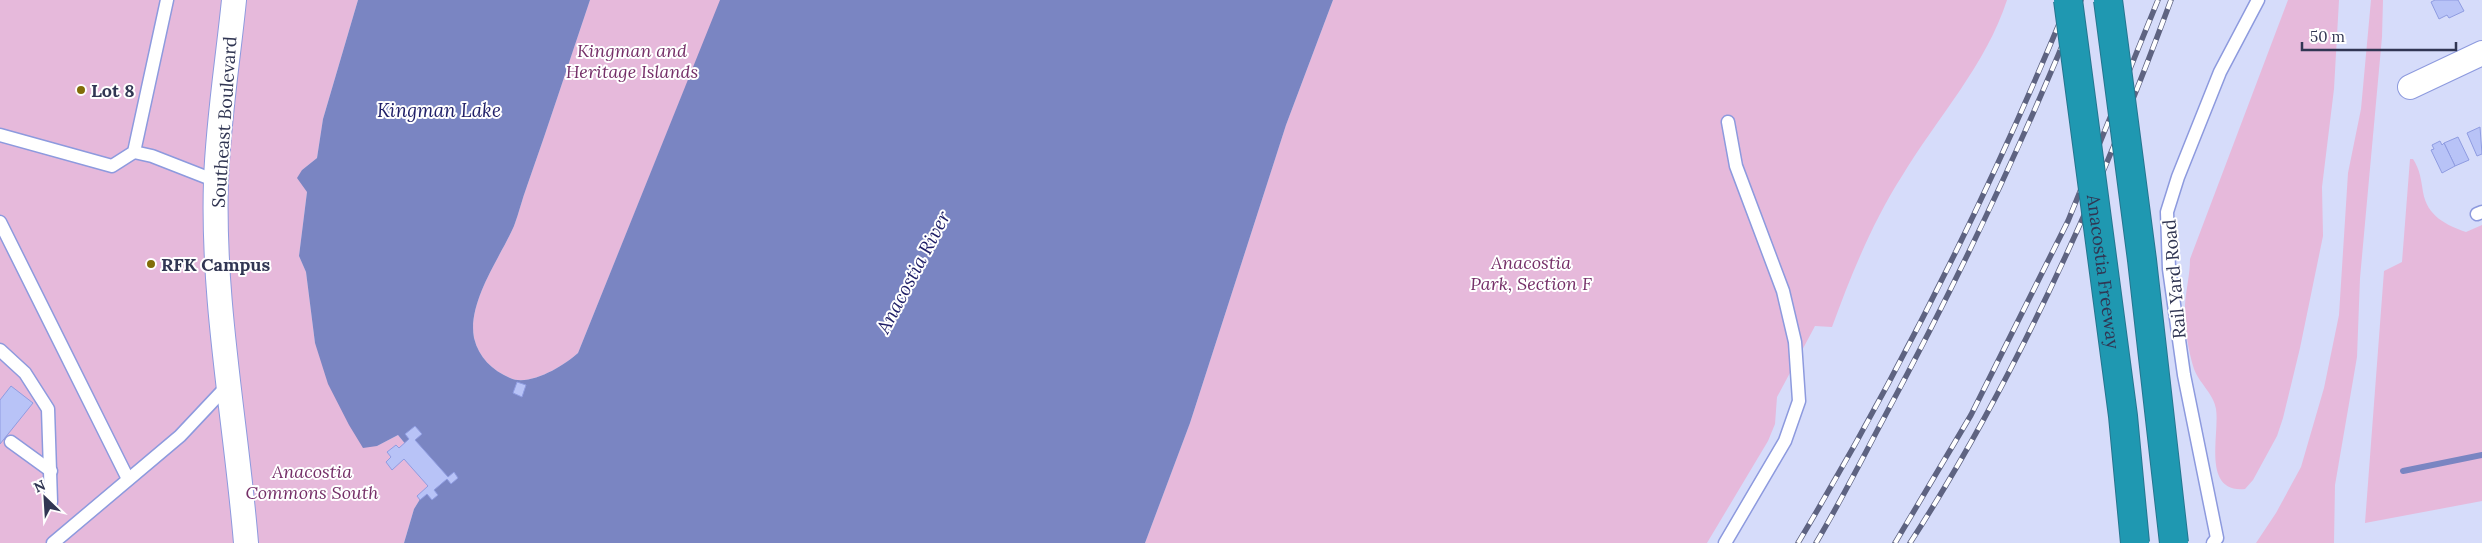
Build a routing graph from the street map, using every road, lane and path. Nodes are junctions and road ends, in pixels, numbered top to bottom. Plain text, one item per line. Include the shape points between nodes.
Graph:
1 (167, 0) edge
2 (234, 0) edge
3 (2068, 0) edge
4 (2108, 0) edge
5 (2258, 0) edge
6 (2482, 53) edge
7 (2410, 87) dead end
8 (1728, 122) dead end
9 (0, 135) edge
10 (134, 152) junction
11 (216, 181) junction
12 (0, 222) edge
13 (0, 350) edge
14 (228, 385) junction
15 (10, 442) dead end
16 (50, 470) junction
17 (128, 479) junction
18 (51, 502) dead end
19 (53, 543) edge
20 (246, 543) edge
21 (1725, 543) edge
22 (2135, 543) edge
23 (2174, 543) edge
24 (2213, 543) edge

1 - 10 lane
2 - 11 street, Southeast Boulevard
3 - 22 highway, Anacostia Freeway, bridge via 2123,416
4 - 23 highway, bridge
5 - 24 lane, Rail Yard Road via 2220,72 2167,212 2169,269 2182,365 2217,538
6 - 7 street
8 - 21 lane via 1736,166 1784,291 1795,342 1799,401 1785,441
9 - 10 lane via 112,166
10 - 11 lane
11 - 14 street, Southeast Boulevard via 218,271
12 - 17 lane
13 - 16 lane via 25,373 48,409
14 - 17 lane via 180,436
14 - 20 street, Southeast Boulevard
15 - 16 lane
16 - 18 lane
17 - 19 lane

